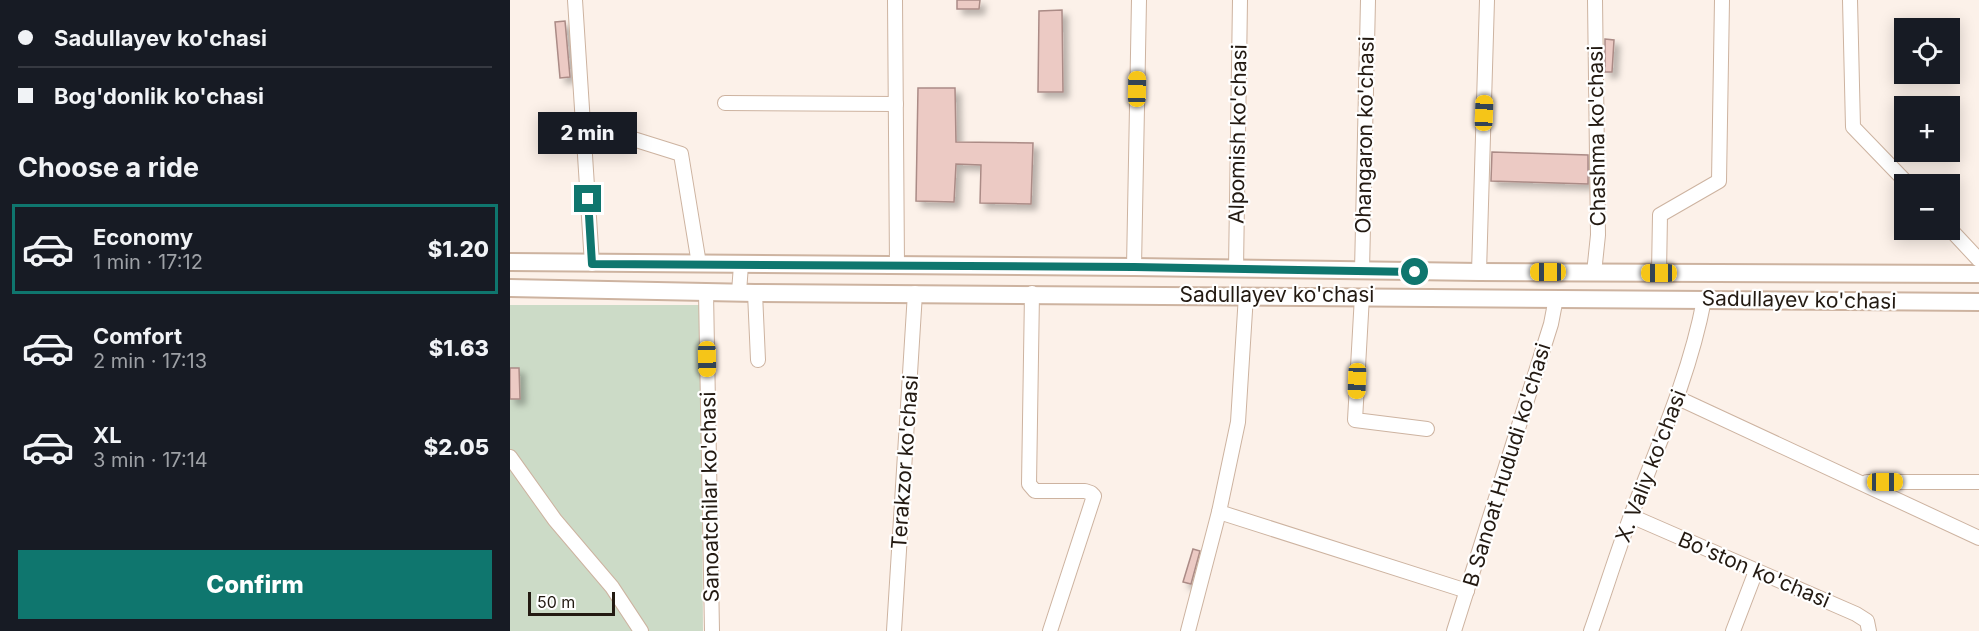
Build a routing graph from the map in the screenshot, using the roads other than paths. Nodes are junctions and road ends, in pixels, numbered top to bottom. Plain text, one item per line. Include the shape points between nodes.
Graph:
1 (575, 0) edge
2 (895, 0) edge
3 (1139, 0) edge
4 (1240, 0) edge
5 (1368, 0) edge
6 (1487, 0) edge
7 (1595, 0) edge
8 (1722, 0) edge
9 (1850, 0) edge
10 (725, 104) dead end
11 (896, 104) junction
12 (584, 134) junction
13 (1899, 174) edge
14 (1960, 240) edge
15 (1979, 260) edge
16 (510, 262) edge
17 (592, 264) junction
18 (699, 264) junction
19 (741, 265) junction
20 (897, 266) junction
21 (1134, 267) junction
22 (1236, 268) junction
23 (1362, 270) junction
24 (1479, 272) junction
25 (1594, 273) junction
26 (1659, 273) junction
27 (1979, 274) edge
28 (510, 288) edge
29 (706, 292) junction
30 (747, 293) junction
31 (915, 293) junction
32 (1032, 294) junction
33 (1246, 295) junction
34 (1362, 296) junction
35 (1556, 298) junction
36 (1704, 300) junction
37 (1979, 302) edge
38 (758, 360) dead end
39 (1678, 398) junction
40 (1427, 429) dead end
41 (510, 457) edge
42 (1862, 482) junction
43 (1979, 482) edge
44 (1219, 512) junction
45 (1631, 516) junction
46 (1979, 538) edge
47 (1756, 572) junction
48 (1467, 591) junction
49 (641, 631) edge
50 (712, 631) edge
51 (894, 631) edge
52 (1050, 631) edge
53 (1188, 631) edge
54 (1454, 631) edge
55 (1591, 631) edge
56 (1732, 631) edge
57 (1869, 631) edge

1 - 12 street
2 - 11 street
3 - 21 street
4 - 22 street, Alpomish ko'chasi
5 - 23 street, Ohangaron ko'chasi
6 - 24 street
7 - 25 street, Chashma ko'chasi via 1598,235
8 - 26 street via 1719,181 1660,215
9 - 13 street via 1853,126
10 - 11 street
11 - 20 street
12 - 17 street
12 - 18 street via 614,133 681,154
14 - 15 street
16 - 17 main road, Sadullayev ko'chasi
17 - 18 main road, Sadullayev ko'chasi
18 - 19 main road, Sadullayev ko'chasi
19 - 20 main road, Sadullayev ko'chasi
19 - 30 street
20 - 21 main road, Sadullayev ko'chasi
21 - 22 main road, Sadullayev ko'chasi
22 - 23 main road, Sadullayev ko'chasi
23 - 24 main road, Sadullayev ko'chasi
24 - 25 main road, Sadullayev ko'chasi
25 - 26 main road, Sadullayev ko'chasi
26 - 27 main road, Sadullayev ko'chasi
28 - 29 main road, Sadullayev ko'chasi
29 - 30 main road, Sadullayev ko'chasi
29 - 50 street, Sanoatchilar ko'chasi
30 - 31 main road, Sadullayev ko'chasi
30 - 38 street
31 - 32 main road, Sadullayev ko'chasi
31 - 51 street, Terakzor ko'chasi
32 - 33 main road, Sadullayev ko'chasi
32 - 52 street via 1029,484 1035,491 1085,491 1094,496
33 - 34 main road, Sadullayev ko'chasi
33 - 44 street via 1238,422
34 - 35 main road, Sadullayev ko'chasi
34 - 40 street via 1355,420
35 - 36 main road, Sadullayev ko'chasi
35 - 48 street, B Sanoat Hududi ko'chasi
36 - 37 main road, Sadullayev ko'chasi
36 - 39 street, X. Valiy ko'chasi
39 - 42 street
39 - 45 street, X. Valiy ko'chasi
41 - 49 street via 555,520 612,587
42 - 43 street
42 - 46 street
44 - 48 street
44 - 53 street
45 - 47 street, Bo'ston ko'chasi
45 - 55 street, X. Valiy ko'chasi
47 - 56 street
47 - 57 street, Bo'ston ko'chasi via 1856,614 1868,621
48 - 54 street, B Sanoat Hududi ko'chasi

